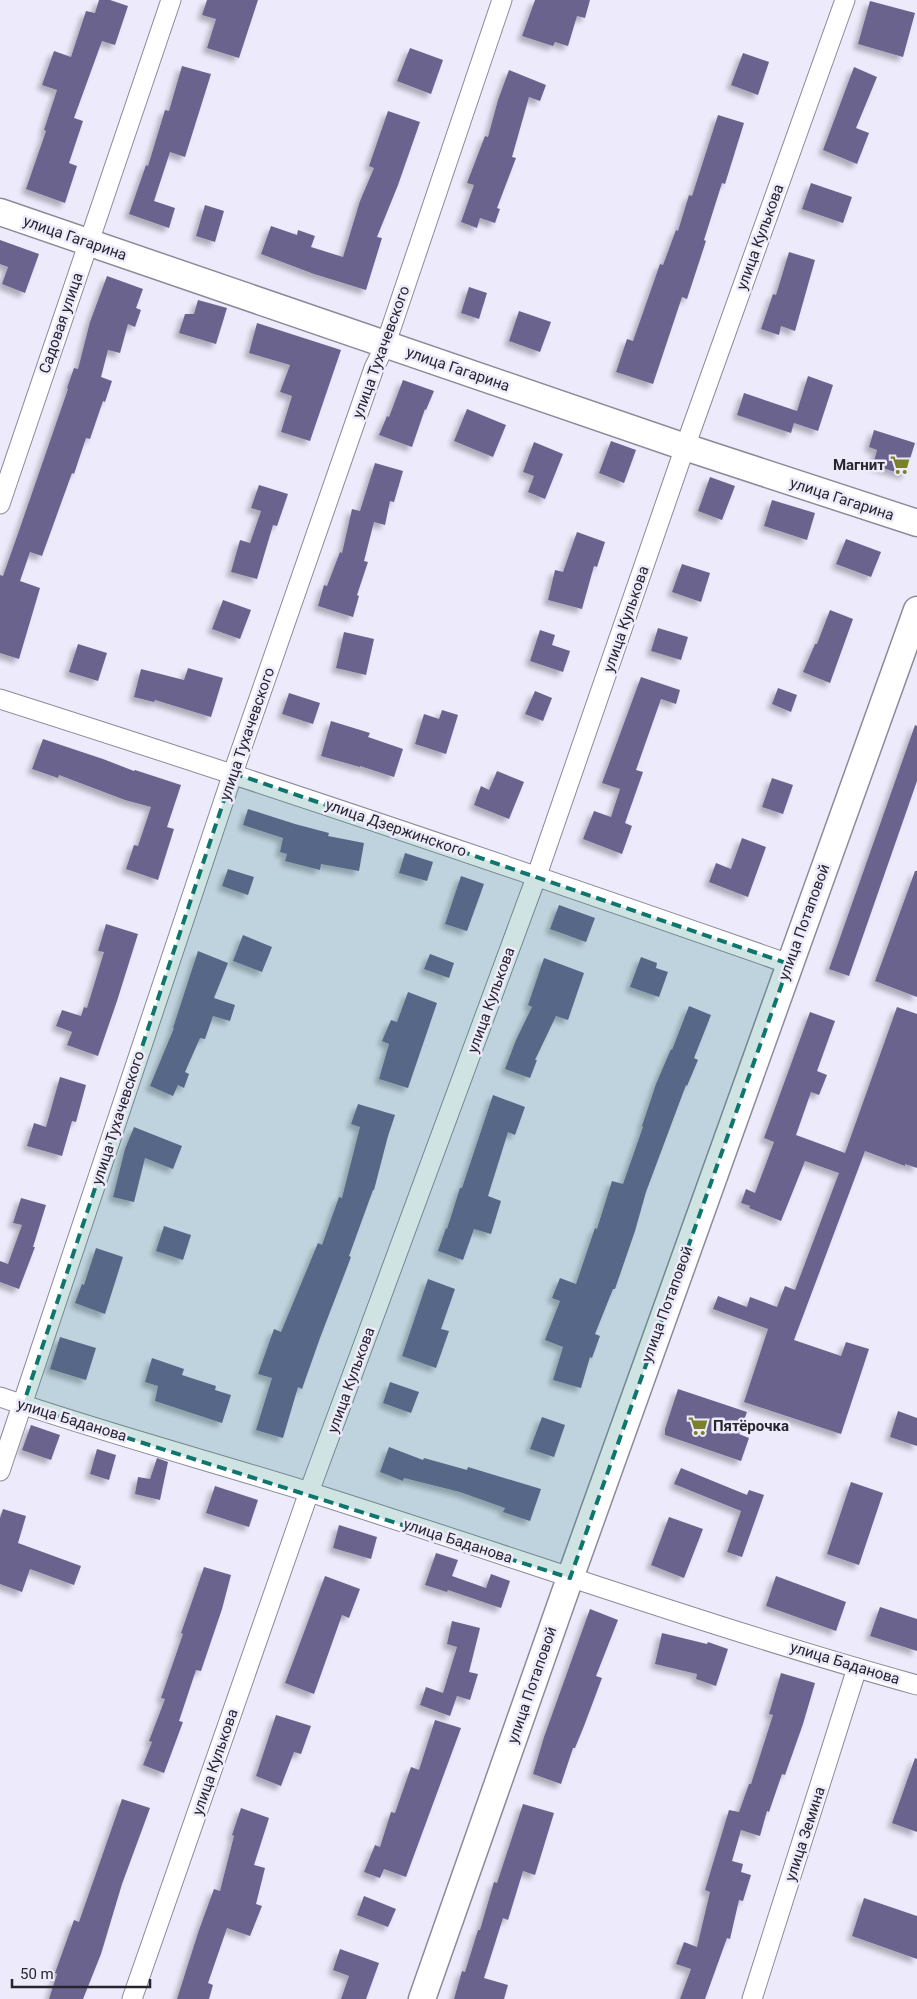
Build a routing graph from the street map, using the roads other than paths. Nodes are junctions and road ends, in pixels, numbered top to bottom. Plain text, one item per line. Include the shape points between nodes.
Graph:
1 (171, 0) edge
2 (502, 0) edge
3 (845, 0) edge
4 (0, 212) edge
5 (89, 244) junction
6 (386, 343) junction
7 (685, 447) junction
8 (0, 504) edge
9 (917, 523) edge
10 (917, 610) edge
11 (0, 699) edge
12 (233, 773) junction
13 (537, 875) junction
14 (789, 964) junction
15 (0, 1397) edge
16 (23, 1405) junction
17 (0, 1471) edge
18 (309, 1492) junction
19 (570, 1578) junction
20 (857, 1668) junction
21 (917, 1685) edge
22 (132, 1999) edge
23 (422, 1999) edge
24 (752, 1999) edge

1 - 5 street, Садовая улица
2 - 6 street, улица Тухачевского
3 - 7 street, улица Кулькова
4 - 5 main road, улица Гагарина
5 - 6 main road, улица Гагарина
5 - 8 street, Садовая улица
6 - 7 main road, улица Гагарина
6 - 12 street, улица Тухачевского via 374,368
7 - 9 main road, улица Гагарина
7 - 13 street, улица Кулькова
10 - 14 main road, улица Потаповой
11 - 12 street, улица Дзержинского
12 - 13 street, улица Дзержинского
12 - 16 street, улица Тухачевского
13 - 14 street, улица Дзержинского
13 - 18 street, улица Кулькова
14 - 19 main road, улица Потаповой
15 - 16 street, улица Баданова
16 - 17 street, улица Тухачевского
16 - 18 street, улица Баданова
18 - 19 street, улица Баданова
18 - 22 street, улица Кулькова
19 - 20 street, улица Баданова
19 - 23 main road, улица Потаповой
20 - 21 street, улица Баданова
20 - 24 street, улица Земина

